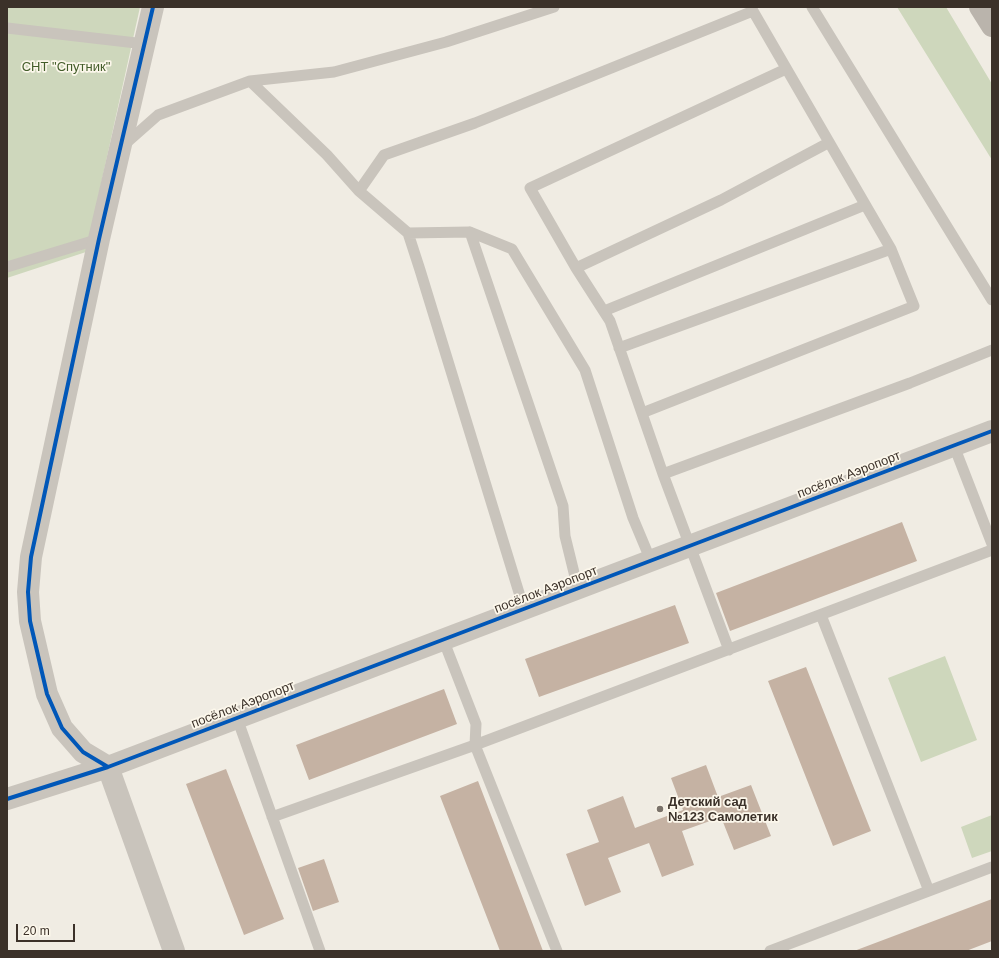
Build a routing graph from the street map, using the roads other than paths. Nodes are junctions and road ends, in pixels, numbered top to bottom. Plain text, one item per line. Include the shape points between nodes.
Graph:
1 (153, 7) edge
2 (554, 7) edge
3 (812, 7) edge
4 (980, 7) edge
5 (751, 9) edge
6 (992, 26) edge
7 (7, 28) edge
8 (145, 44) junction
9 (786, 69) junction
10 (250, 81) junction
11 (828, 143) junction
12 (121, 147) junction
13 (359, 191) junction
14 (865, 205) junction
15 (470, 232) junction
16 (408, 233) junction
17 (99, 239) junction
18 (891, 250) junction
19 (7, 267) edge
20 (576, 268) junction
21 (992, 300) edge
22 (604, 311) junction
23 (619, 348) junction
24 (992, 350) edge
25 (642, 413) junction
26 (992, 432) edge
27 (954, 446) junction
28 (663, 474) junction
29 (992, 544) edge
30 (690, 546) junction
31 (992, 550) edge
32 (651, 561) junction
33 (578, 589) junction
34 (524, 609) junction
35 (821, 615) junction
36 (444, 639) junction
37 (729, 650) junction
38 (237, 718) junction
39 (475, 745) junction
40 (108, 767) junction
41 (7, 799) edge
42 (272, 817) junction
43 (992, 867) edge
44 (929, 891) junction
45 (174, 951) edge
46 (320, 951) edge
47 (557, 951) edge
48 (770, 951) edge

1 - 8 street
2 - 10 lane via 446,42 334,72
3 - 21 lane
4 - 6 main road
5 - 9 lane
5 - 13 lane via 475,123 384,155
7 - 8 lane
8 - 12 street
9 - 11 lane
9 - 20 lane via 530,188
10 - 12 lane via 158,115
10 - 13 lane via 327,155
11 - 14 lane
11 - 20 lane via 721,200
12 - 17 street
13 - 16 lane
14 - 18 lane
14 - 22 lane
15 - 16 lane
15 - 32 lane via 512,248 585,370 634,518
15 - 33 lane via 563,506 565,536
16 - 34 lane
17 - 19 lane
17 - 40 street via 31,557 28,592 30,621 47,694 62,728 83,752
18 - 23 lane
18 - 25 lane via 914,306
20 - 22 lane
22 - 23 lane
23 - 25 lane
24 - 28 lane
25 - 28 lane
26 - 27 street, посёлок Аэропорт
27 - 29 lane
27 - 30 street, посёлок Аэропорт
28 - 30 lane
30 - 32 street, посёлок Аэропорт
30 - 37 lane
31 - 35 lane
32 - 33 street, посёлок Аэропорт
33 - 34 street, посёлок Аэропорт
34 - 36 street, посёлок Аэропорт
35 - 37 lane
35 - 44 lane
36 - 38 street, посёлок Аэропорт
36 - 39 lane via 476,724
37 - 39 lane
38 - 40 street, посёлок Аэропорт
38 - 42 lane
39 - 42 lane
39 - 47 lane
40 - 41 street, посёлок Аэропорт
40 - 45 street
42 - 46 lane
43 - 44 lane
44 - 48 lane

